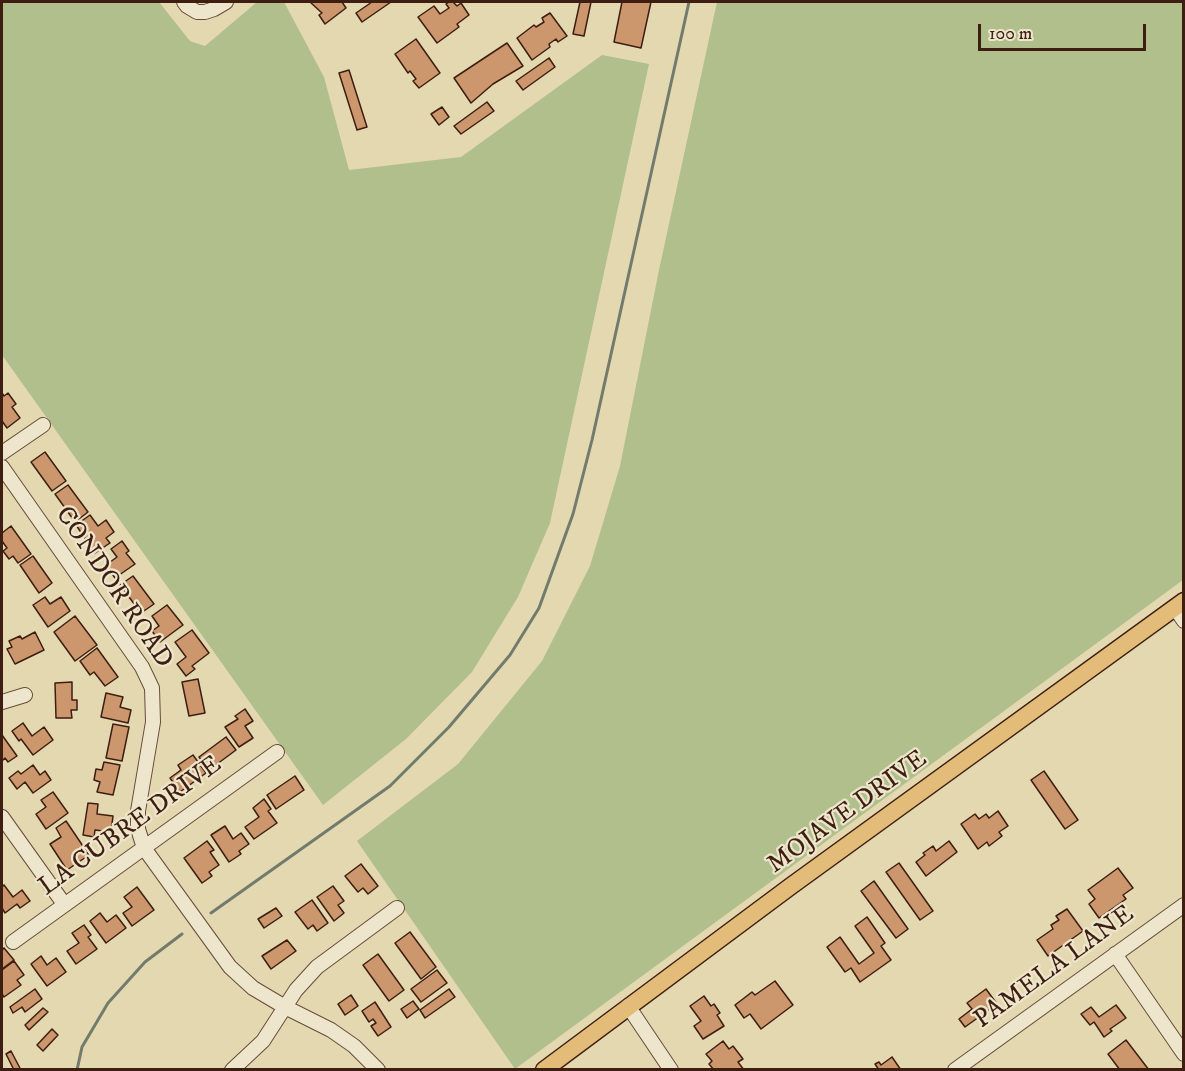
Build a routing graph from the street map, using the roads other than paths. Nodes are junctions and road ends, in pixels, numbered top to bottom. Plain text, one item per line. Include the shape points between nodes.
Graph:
1 (226, 2) edge
2 (185, 4) edge
3 (43, 424) dead end
4 (2, 453) edge
5 (2, 467) edge
6 (1181, 610) edge
7 (25, 695) dead end
8 (2, 702) edge
9 (277, 752) dead end
10 (2, 817) edge
11 (144, 848) junction
12 (64, 904) junction
13 (1184, 905) edge
14 (397, 908) dead end
15 (13, 942) dead end
16 (1115, 954) junction
17 (628, 1006) junction
18 (285, 1007) junction
19 (1184, 1054) edge
20 (232, 1070) edge
21 (378, 1070) edge
22 (544, 1070) edge
23 (671, 1070) edge
24 (955, 1070) edge

1 - 2 street via 205,12
3 - 4 street
5 - 11 street, CONDOR ROAD via 142,667 152,688 153,722 138,810
6 - 17 main road, MOJAVE DRIVE
7 - 8 street
9 - 11 street, LA CUBRE DRIVE
10 - 12 street
11 - 12 street, LA CUBRE DRIVE
11 - 18 street, CONDOR ROAD via 230,968 253,988
12 - 15 street, LA CUBRE DRIVE
13 - 16 street, PAMELA LANE
14 - 18 street via 317,967
16 - 19 street
16 - 24 street, PAMELA LANE
17 - 22 main road, MOJAVE DRIVE
17 - 23 street
18 - 20 street via 263,1041
18 - 21 street, CONDOR ROAD via 331,1030

